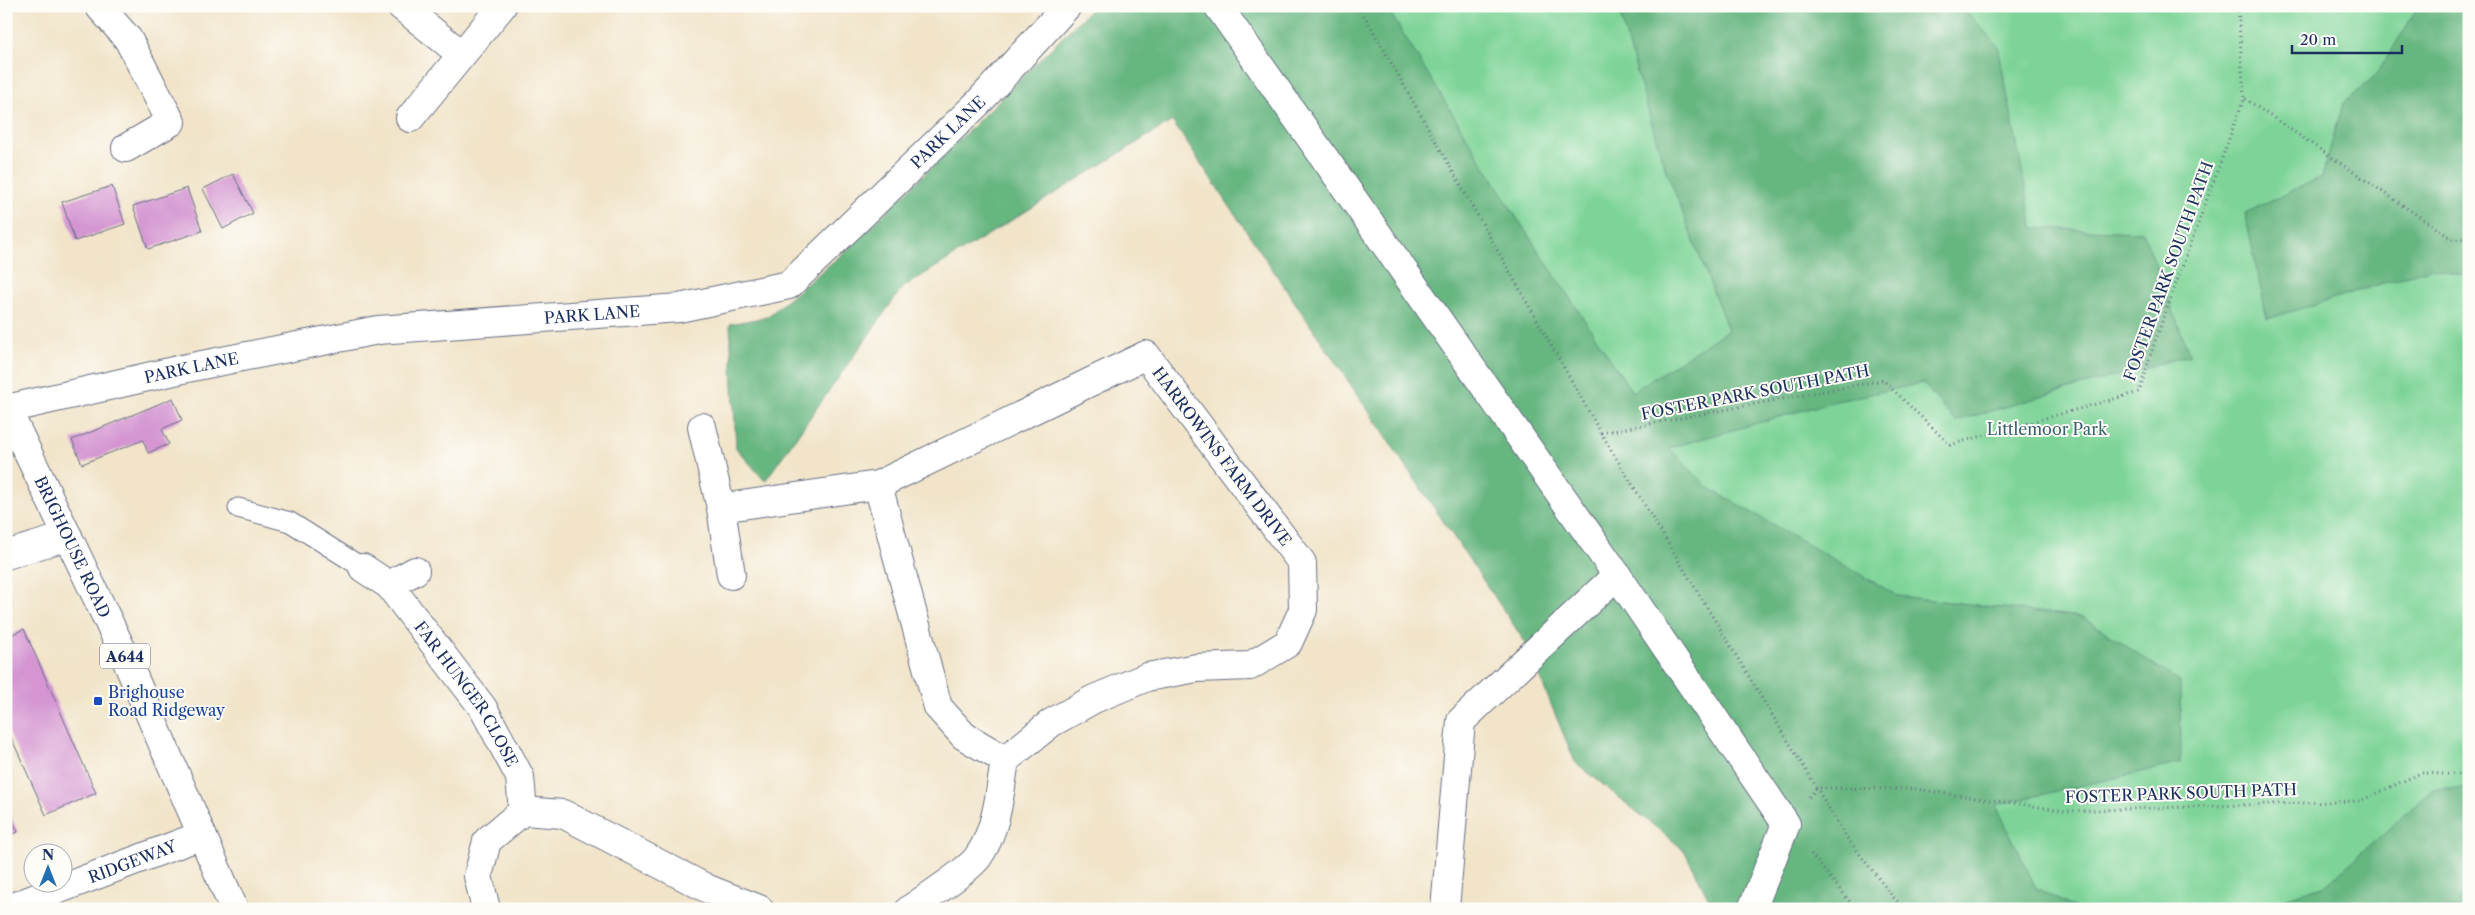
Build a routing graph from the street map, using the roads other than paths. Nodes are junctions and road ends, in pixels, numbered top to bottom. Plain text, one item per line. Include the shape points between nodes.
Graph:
1 (99, 6) edge
2 (401, 6) edge
3 (502, 6) edge
4 (1067, 6) edge
5 (1218, 6) edge
6 (461, 54) junction
7 (410, 118) dead end
8 (126, 148) dead end
9 (7, 408) edge
10 (702, 427) dead end
11 (878, 485) junction
12 (238, 508) dead end
13 (721, 508) junction
14 (68, 536) junction
15 (6, 554) edge
16 (363, 568) joint
17 (415, 572) dead end
18 (731, 575) dead end
19 (1617, 575) junction
20 (389, 585) junction
21 (1005, 760) junction
22 (524, 811) junction
23 (202, 835) junction
24 (7, 909) edge
25 (234, 909) edge
26 (486, 909) edge
27 (759, 909) edge
28 (910, 909) edge
29 (1445, 909) edge
30 (1752, 909) edge

1 - 8 street via 128,38 171,122
2 - 6 street
3 - 6 street
4 - 9 street, PARK LANE via 979,102 789,285 679,308 378,330
5 - 19 street
6 - 7 street
9 - 14 street, BRIGHOUSE ROAD / A644
10 - 13 street
11 - 13 street
11 - 21 street via 938,707 964,736
11 - 21 street, HARROWINS FARM DRIVE via 1146,355 1302,563 1303,610 1288,643 1250,666 1196,668 1147,677 1094,699 1051,722
12 - 16 lane via 290,522
13 - 18 street
14 - 15 street
14 - 23 street, BRIGHOUSE ROAD / A644 via 122,650
16 - 20 street, FAR HUNGER CLOSE
17 - 20 street
19 - 29 street via 1461,721
19 - 30 street via 1786,824
20 - 22 street, FAR HUNGER CLOSE via 483,708 520,777
21 - 28 street via 997,813 978,858
22 - 26 street via 487,841 478,876
22 - 27 street via 563,814 708,889
23 - 24 street, RIDGEWAY
23 - 25 street, BRIGHOUSE ROAD / A644

